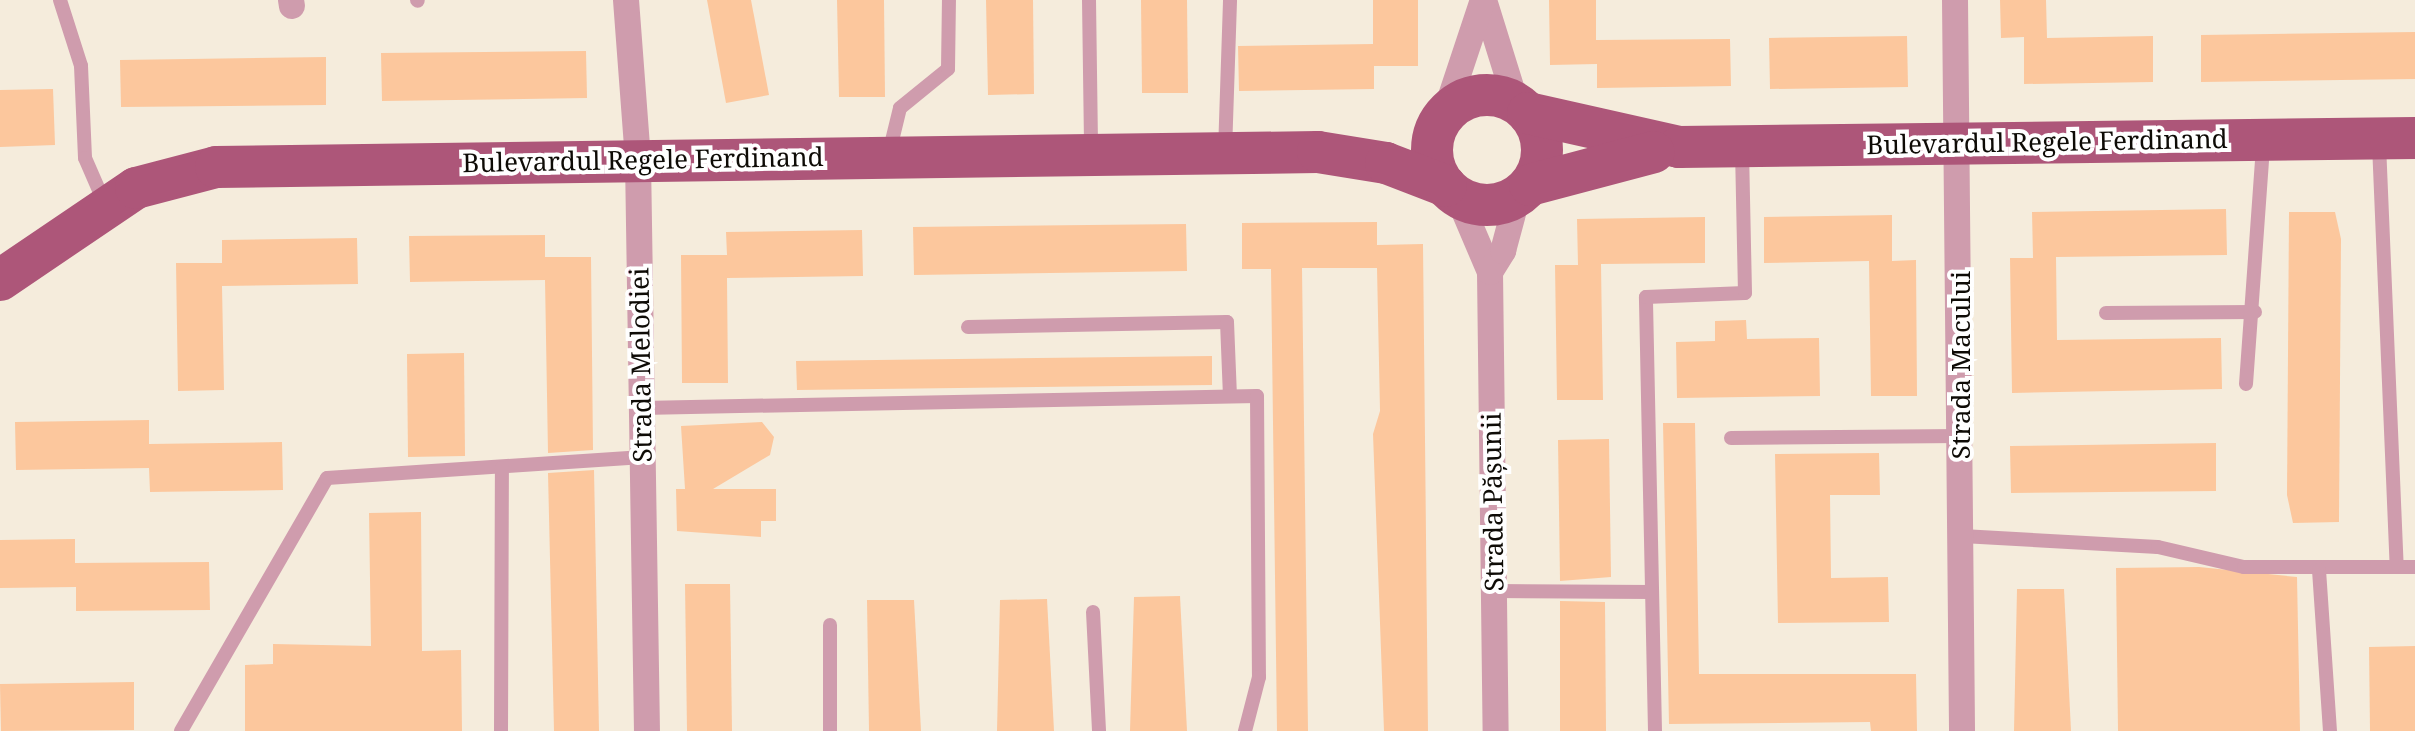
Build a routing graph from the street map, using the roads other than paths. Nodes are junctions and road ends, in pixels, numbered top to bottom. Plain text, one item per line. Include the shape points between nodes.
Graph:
1 (60, 0) edge
2 (626, 0) edge
3 (949, 0) edge
4 (1089, 0) edge
5 (1230, 0) edge
6 (1483, 0) edge
7 (1955, 0) edge
8 (1522, 108) junction
9 (1441, 121) junction
10 (2397, 138) edge
11 (2263, 140) junction
12 (1960, 143) junction
13 (1679, 147) junction
14 (1742, 147) junction
15 (1318, 152) junction
16 (1225, 153) junction
17 (1091, 155) junction
18 (888, 157) junction
19 (638, 160) junction
20 (1524, 190) junction
21 (1452, 192) junction
22 (106, 204) junction
23 (1490, 272) junction
24 (0, 280) edge
25 (2255, 312) junction
26 (2106, 313) dead end
27 (968, 327) dead end
28 (2246, 384) dead end
29 (1230, 396) junction
30 (642, 408) junction
31 (1961, 436) junction
32 (1731, 438) dead end
33 (643, 457) junction
34 (502, 468) junction
35 (1962, 536) junction
36 (2397, 567) junction
37 (2415, 567) edge
38 (2319, 570) junction
39 (1494, 591) junction
40 (1652, 592) junction
41 (1093, 612) dead end
42 (830, 625) dead end
43 (181, 731) edge
44 (501, 731) edge
45 (647, 731) edge
46 (830, 731) edge
47 (1099, 731) edge
48 (1245, 731) edge
49 (1496, 731) edge
50 (1655, 731) edge
51 (1962, 731) edge
52 (2330, 731) edge

1 - 22 lane via 81,66 85,158
2 - 19 street, Strada Melodiei
3 - 18 lane via 948,69 900,108
4 - 17 lane
5 - 16 lane
6 - 8 street
6 - 9 street
7 - 12 street, Strada Macului
8 - 9 main road via 1486,95
8 - 13 main road, Bulevardul Regele Ferdinand
8 - 20 main road via 1542,156
9 - 15 main road, Bulevardul Regele Ferdinand
9 - 21 main road via 1433,158
10 - 11 main road, Bulevardul Regele Ferdinand
10 - 36 lane
11 - 12 main road, Bulevardul Regele Ferdinand
11 - 25 lane
12 - 14 main road, Bulevardul Regele Ferdinand
12 - 31 street, Strada Macului
13 - 14 main road, Bulevardul Regele Ferdinand
13 - 20 main road, Bulevardul Regele Ferdinand
14 - 40 lane via 1745,293 1646,297
15 - 16 main road, Bulevardul Regele Ferdinand
15 - 21 main road, Bulevardul Regele Ferdinand via 1386,163
16 - 17 main road, Bulevardul Regele Ferdinand
17 - 18 main road, Bulevardul Regele Ferdinand
18 - 19 main road, Bulevardul Regele Ferdinand
19 - 22 main road, Bulevardul Regele Ferdinand via 216,167 136,188
19 - 30 street, Strada Melodiei
20 - 21 main road via 1489,205
20 - 23 street, Strada Pășunii
21 - 23 street, Strada Pășunii
22 - 24 main road, Bulevardul Regele Ferdinand
23 - 39 street, Strada Pășunii
25 - 26 lane
25 - 28 lane
27 - 29 lane via 1227,322
29 - 30 lane
29 - 48 lane via 1257,396 1259,677
30 - 33 street, Strada Melodiei
31 - 32 lane
31 - 35 street, Strada Macului
33 - 34 lane
33 - 45 street, Strada Melodiei
34 - 43 lane via 327,478
34 - 44 lane
35 - 38 lane via 2158,547 2244,567
35 - 51 street, Strada Macului
36 - 37 lane
36 - 38 lane
38 - 52 lane
39 - 40 lane
39 - 49 street, Strada Pășunii
40 - 50 lane
41 - 47 lane
42 - 46 lane

